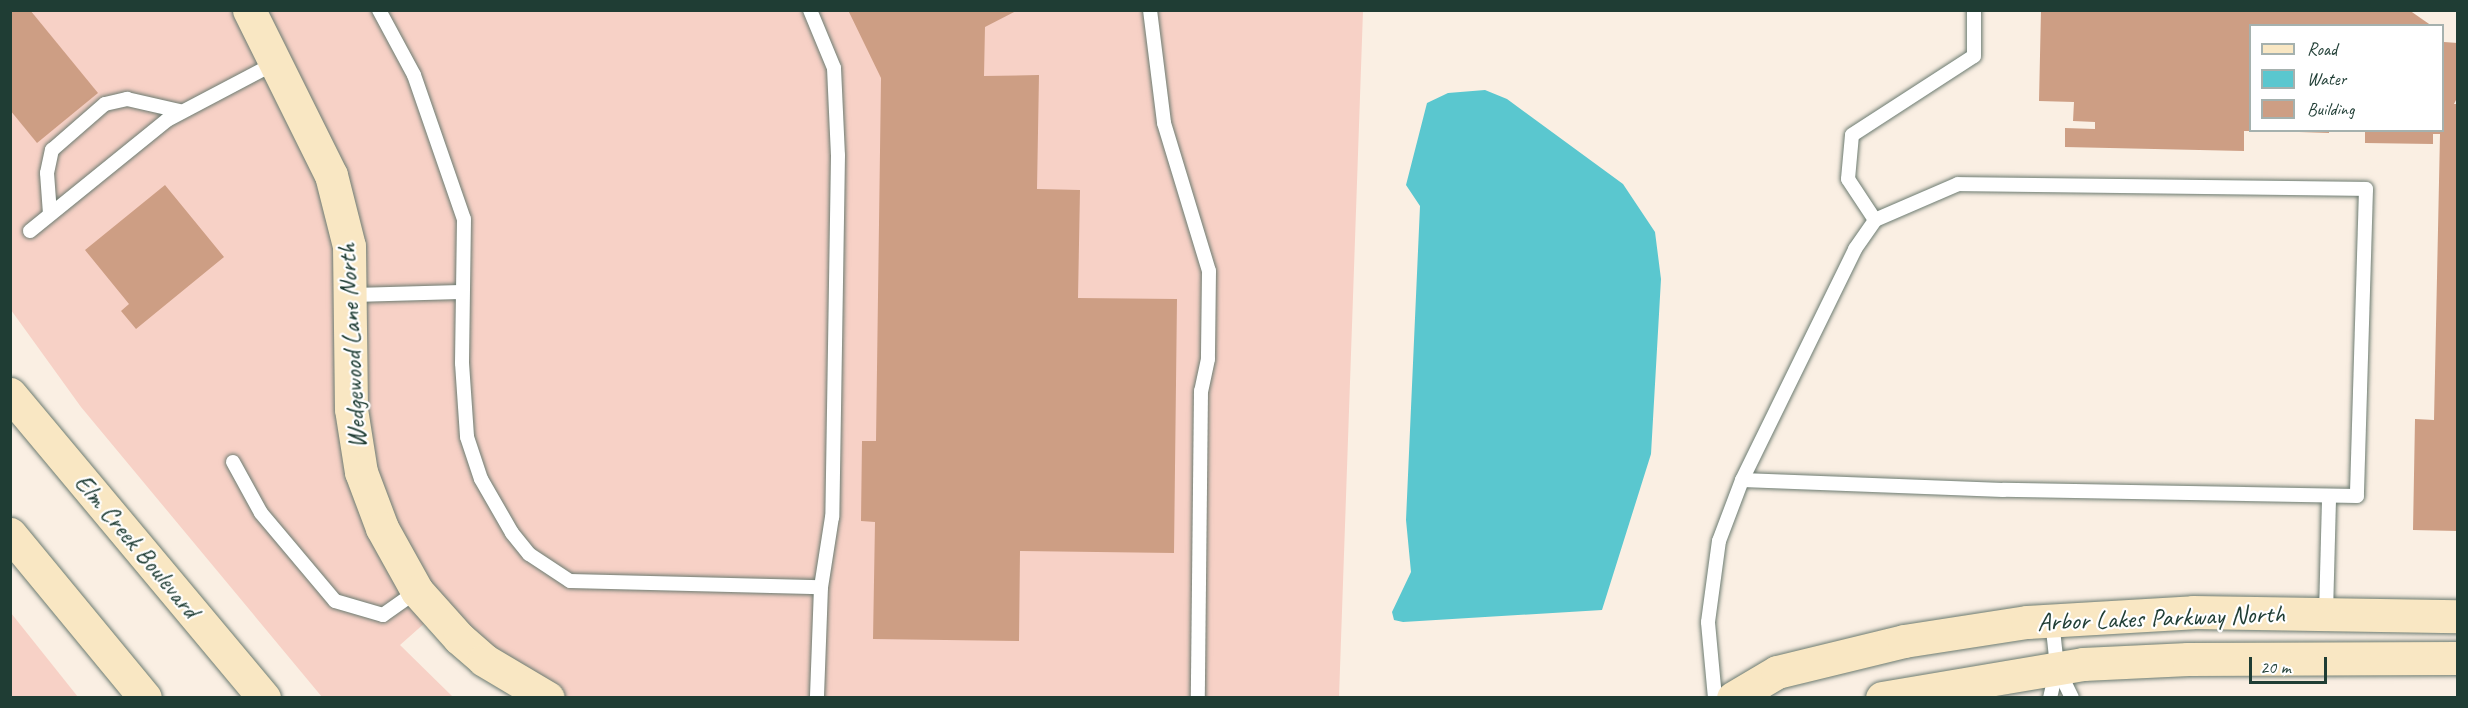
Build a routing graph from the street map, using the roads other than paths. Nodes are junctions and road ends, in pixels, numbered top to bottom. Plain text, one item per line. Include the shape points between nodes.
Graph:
1 (249, 10) edge
2 (380, 10) edge
3 (810, 10) edge
4 (1149, 10) edge
5 (1974, 10) edge
6 (275, 63) junction
7 (180, 111) junction
8 (50, 214) junction
9 (1875, 220) junction
10 (30, 231) dead end
11 (462, 292) junction
12 (352, 295) junction
13 (10, 394) edge
14 (233, 462) dead end
15 (1742, 480) junction
16 (2329, 496) junction
17 (10, 534) edge
18 (821, 587) junction
19 (417, 591) junction
20 (2326, 614) junction
21 (2457, 616) edge
22 (2052, 620) junction
23 (2457, 658) edge
24 (2053, 682) edge
25 (530, 694) edge
26 (145, 698) edge
27 (264, 698) edge
28 (818, 698) edge
29 (1198, 698) edge
30 (1715, 698) edge
31 (1732, 698) edge
32 (1882, 698) edge
33 (2072, 698) edge

1 - 6 street, Wedgewood Lane North
2 - 11 lane via 414,75 464,219
3 - 18 lane via 834,68 838,144 832,518
4 - 29 lane via 1164,123 1209,271 1208,359 1201,392
5 - 9 lane via 1974,56 1852,135 1848,179
6 - 7 lane
6 - 12 street, Wedgewood Lane North via 331,175 349,246
7 - 8 lane
7 - 8 lane via 127,99 105,104 52,150 47,173
8 - 10 lane
9 - 15 lane via 1855,249
9 - 16 lane via 1958,184 2366,189 2357,496
11 - 12 lane
11 - 18 lane via 462,401 467,437 496,508 529,554 570,581
12 - 19 street, Wedgewood Lane North via 351,409 361,472 382,528
13 - 27 street, Elm Creek Boulevard
14 - 19 lane via 261,513 335,602 383,615
15 - 16 lane
15 - 30 lane via 1719,541 1708,622
16 - 20 lane
17 - 26 street
18 - 28 lane
19 - 25 street, Wedgewood Lane North via 459,638
20 - 21 street, Arbor Lakes Parkway North
20 - 22 street, Arbor Lakes Parkway North via 2193,612
22 - 24 lane
22 - 31 street, Arbor Lakes Parkway North via 1904,641 1788,669
23 - 24 street, Arbor Lakes Parkway North via 2199,658
24 - 32 street, Arbor Lakes Parkway North
24 - 33 lane

